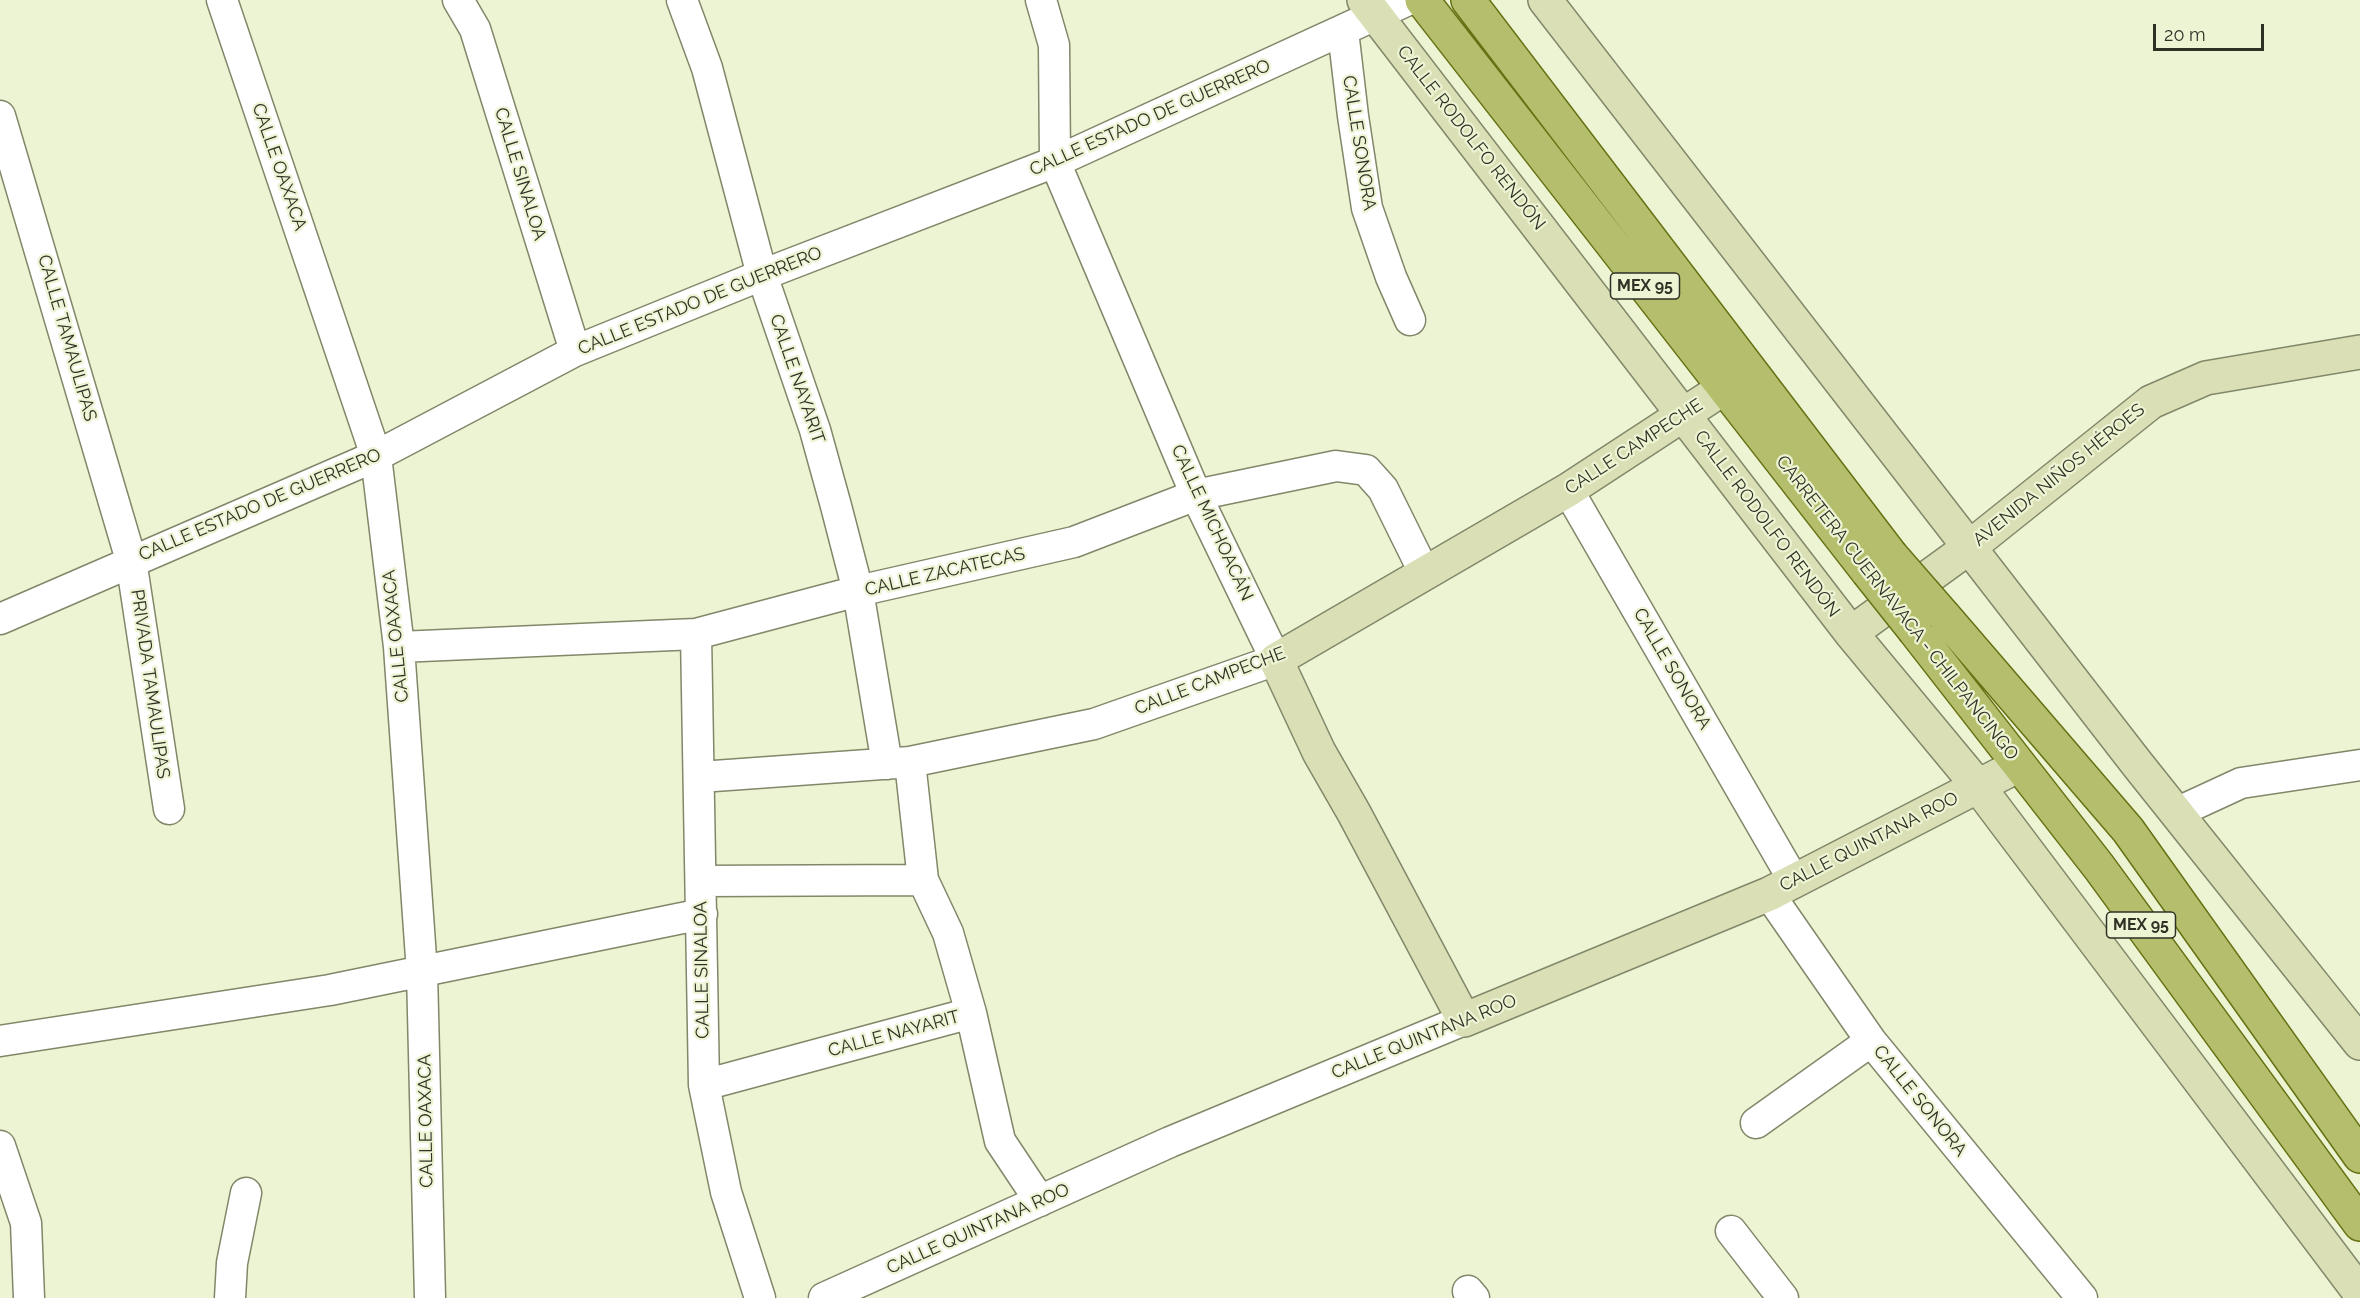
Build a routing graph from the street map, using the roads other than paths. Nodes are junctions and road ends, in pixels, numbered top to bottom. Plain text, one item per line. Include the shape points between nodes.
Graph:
1 (222, 0) edge
2 (458, 0) edge
3 (682, 0) edge
4 (1041, 0) edge
5 (1408, 0) edge
6 (1422, 0) edge
7 (1468, 0) edge
8 (1545, 0) edge
9 (1370, 8) edge
10 (1343, 31) junction
11 (0, 116) edge
12 (1055, 162) junction
13 (762, 275) junction
14 (1410, 320) dead end
15 (575, 351) junction
16 (2360, 352) edge
17 (1725, 388) junction
18 (1684, 415) junction
19 (376, 456) junction
20 (1568, 490) junction
21 (1196, 495) junction
22 (1971, 546) junction
23 (131, 560) junction
24 (1879, 563) junction
25 (1424, 572) junction
26 (858, 591) junction
27 (0, 619) edge
28 (1851, 633) junction
29 (696, 634) junction
30 (399, 647) junction
31 (1276, 660) junction
32 (898, 763) junction
33 (2019, 765) junction
34 (2360, 765) edge
35 (700, 777) junction
36 (1978, 786) junction
37 (168, 809) dead end
38 (2176, 813) junction
39 (923, 880) junction
40 (701, 881) junction
41 (1782, 887) junction
42 (702, 914) junction
43 (422, 972) junction
44 (971, 1013) junction
45 (1464, 1020) junction
46 (0, 1041) edge
47 (1871, 1041) junction
48 (2360, 1043) edge
49 (704, 1085) junction
50 (1756, 1123) dead end
51 (0, 1146) edge
52 (2360, 1156) edge
53 (246, 1193) dead end
54 (1040, 1201) junction
55 (2360, 1224) edge
56 (1731, 1231) dead end
57 (2360, 1293) edge
58 (29, 1298) edge
59 (231, 1298) edge
60 (430, 1298) edge
61 (760, 1298) edge
62 (824, 1298) edge
63 (1783, 1298) edge
64 (2082, 1298) edge

1 - 19 street, CALLE OAXACA
2 - 15 street, CALLE SINALOA via 475,29
3 - 13 street, CALLE NAYARIT via 707,68
4 - 12 street, CALLE MICHOACÁN via 1054,45
5 - 9 street, CALLE ESTADO DE GUERRERO
6 - 17 main road, CARRETERA CUERNAVACA - CHILPANCINGO / MEX 95
7 - 24 main road, CARRETERA CUERNAVACA - CHILPANCINGO / MEX 95
8 - 22 street
9 - 10 street, CALLE ESTADO DE GUERRERO
9 - 18 street, CALLE RODOLFO RENDÓN
10 - 12 street, CALLE ESTADO DE GUERRERO
10 - 14 street, CALLE SONORA via 1367,208
11 - 23 street, CALLE TAMAULIPAS
12 - 13 street, CALLE ESTADO DE GUERRERO
12 - 21 street, CALLE MICHOACÁN
13 - 15 street, CALLE ESTADO DE GUERRERO
13 - 26 street, CALLE NAYARIT via 815,430
15 - 19 street, CALLE ESTADO DE GUERRERO
16 - 22 street, AVENIDA NIÑOS HÉROES via 2206,378 2151,402
17 - 18 street, CALLE CAMPECHE
17 - 24 main road, CARRETERA CUERNAVACA - CHILPANCINGO / MEX 95
18 - 20 street, CALLE CAMPECHE
18 - 28 street, CALLE RODOLFO RENDÓN
19 - 23 street, CALLE ESTADO DE GUERRERO
19 - 30 street, CALLE OAXACA
20 - 25 street, CALLE CAMPECHE
20 - 41 street, CALLE SONORA
21 - 25 street, CALLE ZACATECAS via 1336,466 1366,470 1383,489
21 - 26 street, CALLE ZACATECAS via 1074,542
21 - 31 street, CALLE MICHOACÁN
22 - 28 street, AVENIDA NIÑOS HÉROES
22 - 38 street
23 - 27 street, CALLE ESTADO DE GUERRERO
23 - 37 street, PRIVADA TAMAULIPAS
24 - 33 main road, CARRETERA CUERNAVACA - CHILPANCINGO / MEX 95, bridge via 1915,631
24 - 52 main road, CARRETERA CUERNAVACA - CHILPANCINGO / MEX 95, bridge via 1944,616 2128,830
25 - 31 street, CALLE CAMPECHE
26 - 29 street, CALLE ZACATECAS
26 - 32 street, CALLE NAYARIT
28 - 36 street, CALLE RODOLFO RENDÓN
29 - 30 street, CALLE ZACATECAS
29 - 35 street, CALLE SINALOA
30 - 43 street, CALLE OAXACA
31 - 32 street, CALLE CAMPECHE via 1094,724
31 - 45 street, CALLE MICHOACÁN via 1318,753
32 - 35 street, CALLE CAMPECHE
32 - 39 street, CALLE NAYARIT
33 - 36 street, CALLE QUINTANA ROO
33 - 55 main road, CARRETERA CUERNAVACA - CHILPANCINGO / MEX 95 via 2099,867
34 - 38 street via 2241,783
35 - 40 street, CALLE SINALOA
36 - 41 street, CALLE QUINTANA ROO
36 - 57 street, CALLE RODOLFO RENDÓN
38 - 48 street
39 - 40 street
39 - 44 street, CALLE NAYARIT via 948,933
40 - 42 street, CALLE SINALOA
41 - 45 street, CALLE QUINTANA ROO
41 - 47 street, CALLE SONORA
42 - 43 street
42 - 49 street, CALLE SINALOA
43 - 46 street
43 - 60 street, CALLE OAXACA
44 - 49 street, CALLE NAYARIT
44 - 54 street via 1000,1141
45 - 54 street, CALLE QUINTANA ROO via 1170,1142
47 - 50 street
47 - 64 street, CALLE SONORA
49 - 61 street, CALLE SINALOA via 726,1192
51 - 58 street via 26,1223
53 - 59 street via 232,1263
54 - 62 street, CALLE QUINTANA ROO
56 - 63 street

